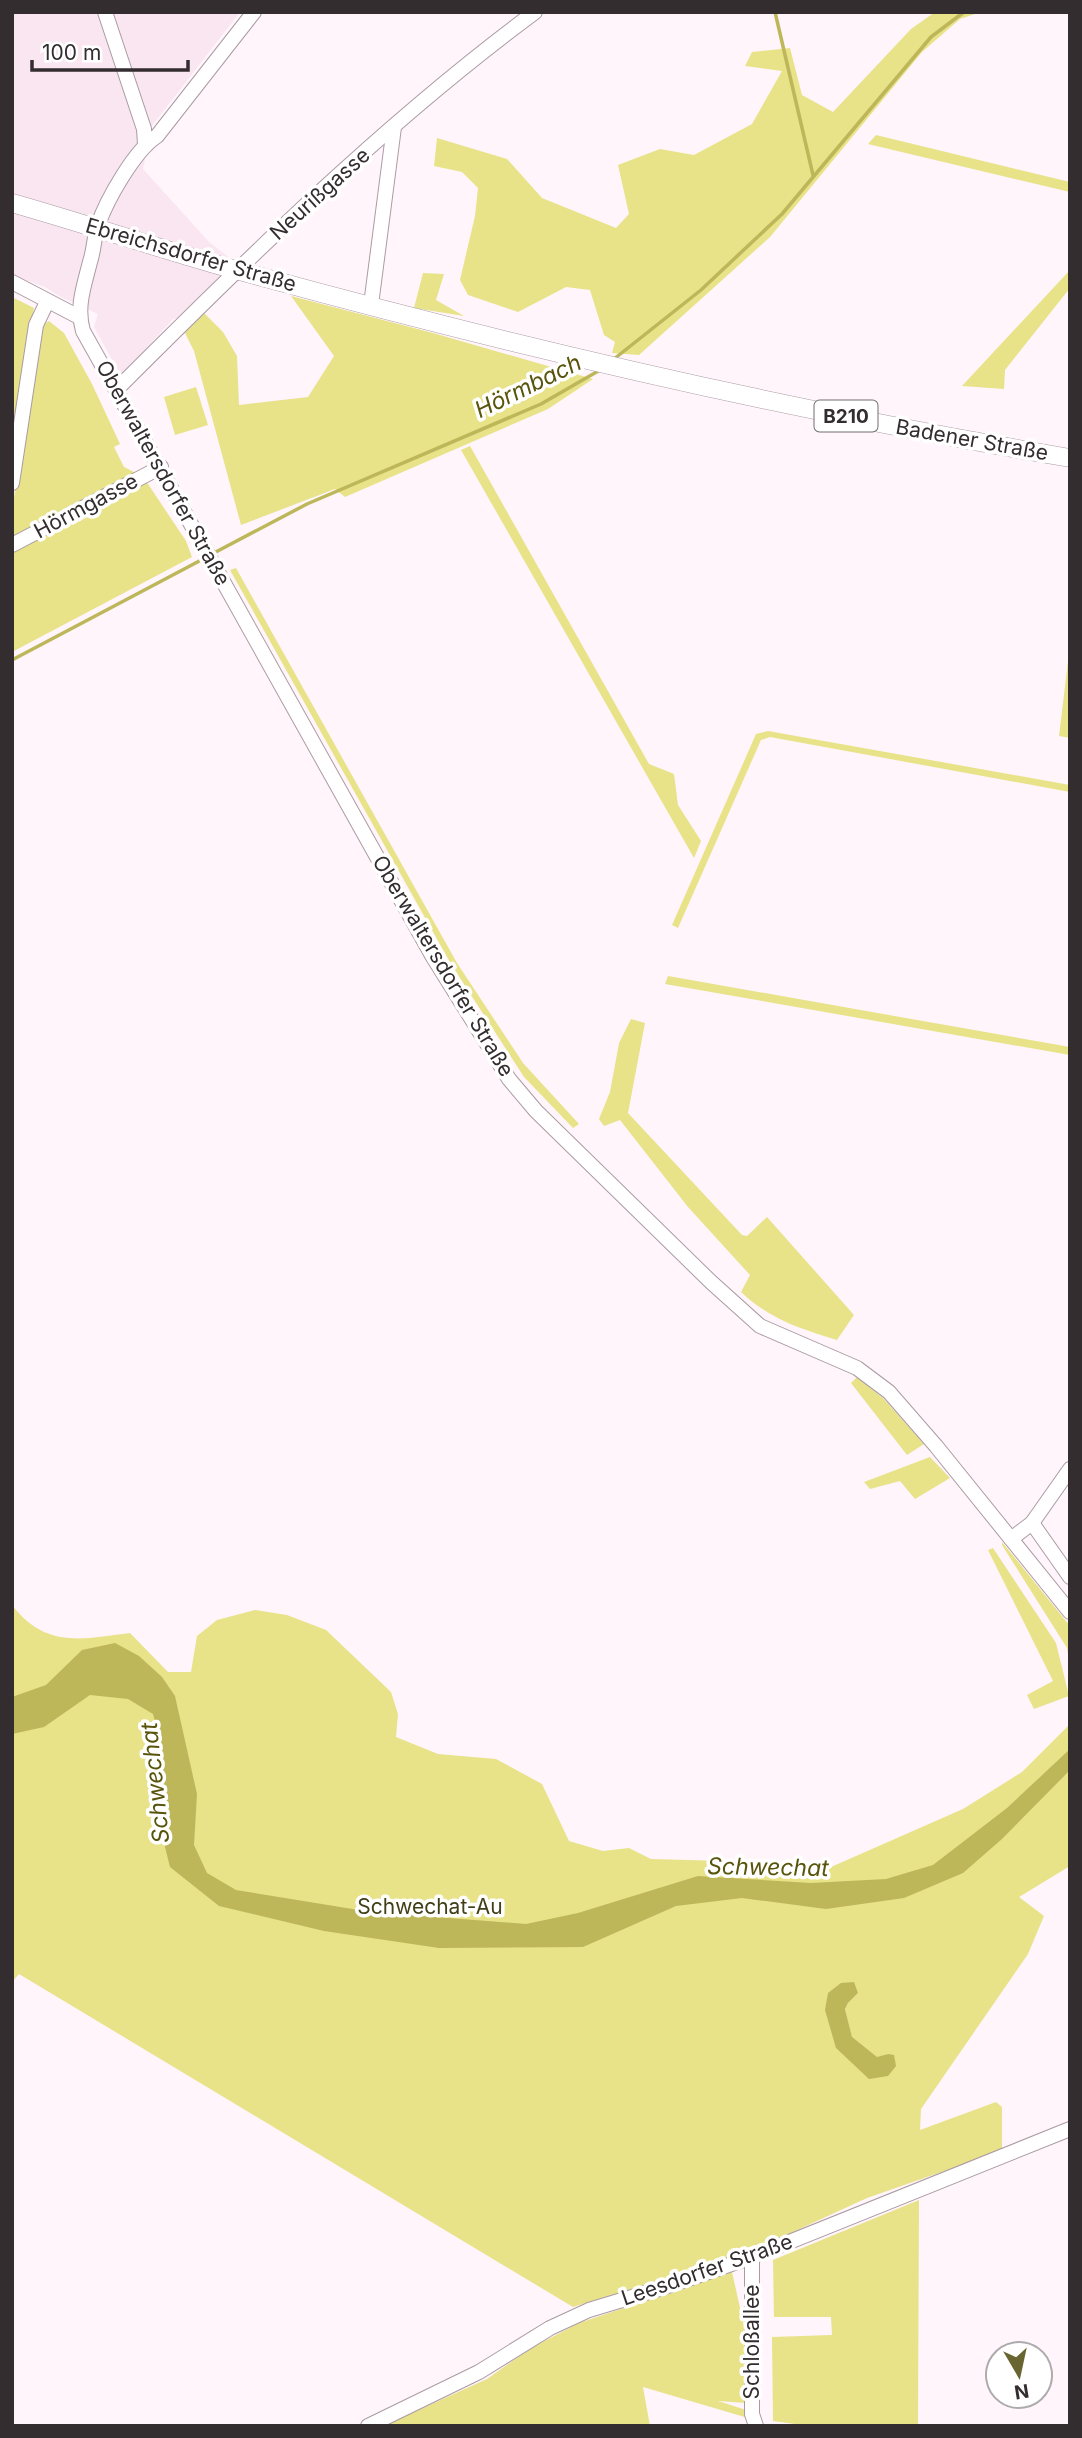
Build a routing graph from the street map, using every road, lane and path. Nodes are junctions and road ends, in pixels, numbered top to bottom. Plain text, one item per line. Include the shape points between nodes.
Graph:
1 (105, 12) edge
2 (254, 12) edge
3 (528, 14) edge
4 (394, 127) junction
5 (145, 144) junction
6 (12, 203) edge
7 (97, 228) junction
8 (237, 270) junction
9 (12, 282) edge
10 (47, 302) junction
11 (371, 306) junction
12 (79, 317) junction
13 (117, 390) junction
14 (1070, 458) edge
15 (160, 467) junction
16 (12, 483) edge
17 (12, 545) edge
18 (1070, 1469) edge
19 (1032, 1523) junction
20 (1011, 1539) junction
21 (1070, 1577) edge
22 (1070, 1612) edge
23 (1065, 2132) edge
24 (752, 2257) junction
25 (368, 2426) edge
26 (757, 2426) edge

1 - 5 street
2 - 5 street via 157,136
3 - 4 street, Neurißgasse
4 - 8 street, Neurißgasse
4 - 11 street
5 - 7 street via 110,198
6 - 7 main road, Ebreichsdorfer Straße / B210
7 - 8 main road, Ebreichsdorfer Straße / B210
7 - 12 street
8 - 11 main road, Ebreichsdorfer Straße / B210
8 - 13 street, Neurißgasse
9 - 10 street
10 - 12 street
10 - 16 street via 36,325
11 - 14 main road, Badener Straße / B210 via 626,370
12 - 13 street, Oberwaltersdorfer Straße
13 - 15 street, Oberwaltersdorfer Straße
15 - 17 street, Hörmgasse
15 - 20 street, Oberwaltersdorfer Straße via 433,957 509,1079 536,1111 760,1326 857,1368 889,1392
18 - 19 street
19 - 20 street
19 - 21 street
20 - 22 street, Oberwaltersdorfer Straße
23 - 24 street, Leesdorfer Straße
24 - 25 street, Leesdorfer Straße via 589,2310
24 - 26 street, Schloßallee via 752,2414

